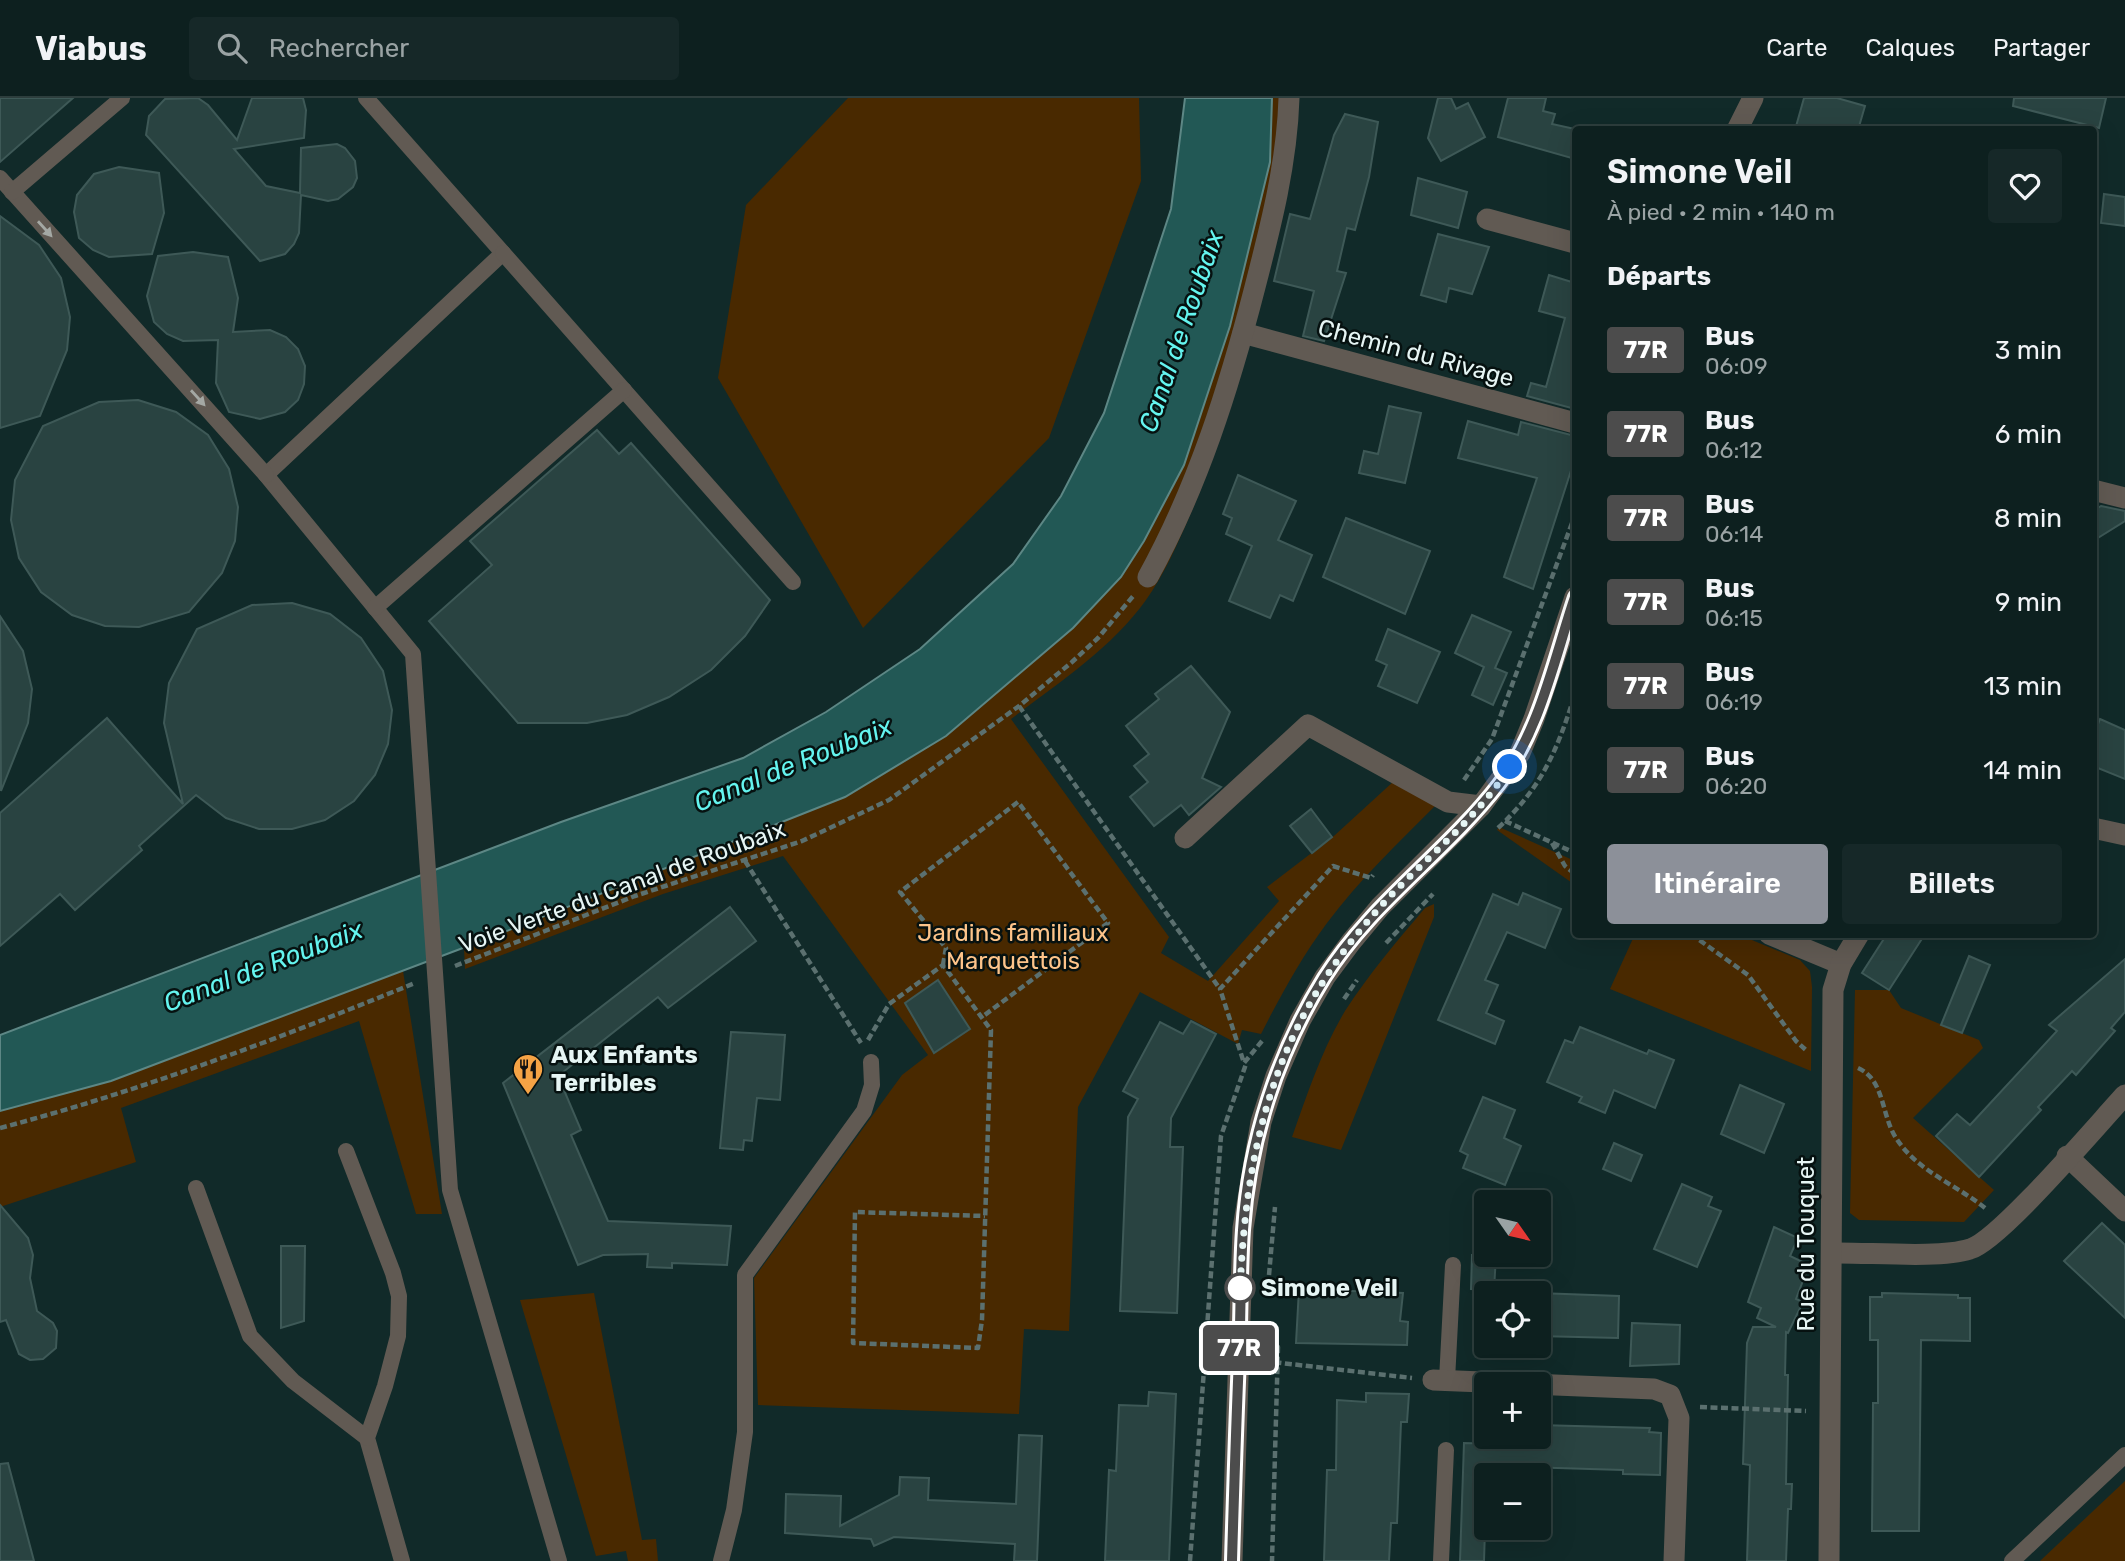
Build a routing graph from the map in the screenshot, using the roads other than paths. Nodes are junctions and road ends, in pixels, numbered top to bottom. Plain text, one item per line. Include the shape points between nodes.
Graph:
1 (122, 98) edge
2 (366, 98) edge
3 (1289, 98) edge
4 (1753, 98) edge
5 (1739, 126) edge
6 (0, 178) edge
7 (12, 192) junction
8 (1487, 219) dead end
9 (1572, 242) edge
10 (503, 253) junction
11 (1243, 333) junction
12 (624, 390) junction
13 (1572, 422) edge
14 (266, 475) junction
15 (2097, 491) edge
16 (2125, 498) edge
17 (1148, 577) road end
18 (793, 582) dead end
19 (1572, 606) edge
20 (375, 608) junction
21 (1481, 806) junction
22 (2097, 829) edge
23 (2125, 835) edge
24 (1185, 838) dead end
25 (1779, 938) edge
26 (1857, 938) edge
27 (1841, 964) junction
28 (871, 1062) dead end
29 (2125, 1095) edge
30 (346, 1152) dead end
31 (2067, 1156) junction
32 (196, 1188) dead end
33 (2125, 1211) edge
34 (1832, 1253) junction
35 (1453, 1265) dead end
36 (1440, 1380) joint
37 (367, 1438) junction
38 (1446, 1450) dead end
39 (2125, 1455) edge
40 (402, 1561) edge
41 (559, 1561) edge
42 (721, 1561) edge
43 (1232, 1561) edge
44 (1441, 1561) edge
45 (1674, 1561) edge
46 (1829, 1561) edge
47 (2011, 1561) edge

1 - 7 lane
2 - 10 lane
3 - 11 street via 1278,194
4 - 5 street
6 - 7 lane
7 -> 14 lane
8 - 9 street
10 - 12 lane
10 - 14 lane
11 - 13 street, Chemin du Rivage
11 - 17 street via 1188,499
12 - 18 lane
12 - 20 lane
14 - 20 lane
15 - 16 street
19 - 21 street via 1520,753
20 - 41 lane via 413,654 450,1191
21 - 24 street via 1448,802 1308,725
21 - 43 street via 1351,942 1300,1021 1276,1076 1261,1122 1244,1217
22 - 23 street
25 - 27 street
26 - 27 street, Rue du Touquet
27 - 34 street, Rue du Touquet via 1833,990
28 - 42 lane via 872,1085 864,1111 745,1275 745,1432
29 - 31 street
30 - 37 lane via 399,1296 398,1336
31 - 33 street
31 - 34 street via 1980,1245 1950,1252
32 - 37 lane via 250,1336 293,1381
34 - 46 street, Rue du Touquet
35 - 36 lane
36 - 45 street via 1654,1389 1670,1395 1679,1418
37 - 40 lane
38 - 44 lane
39 - 47 lane

